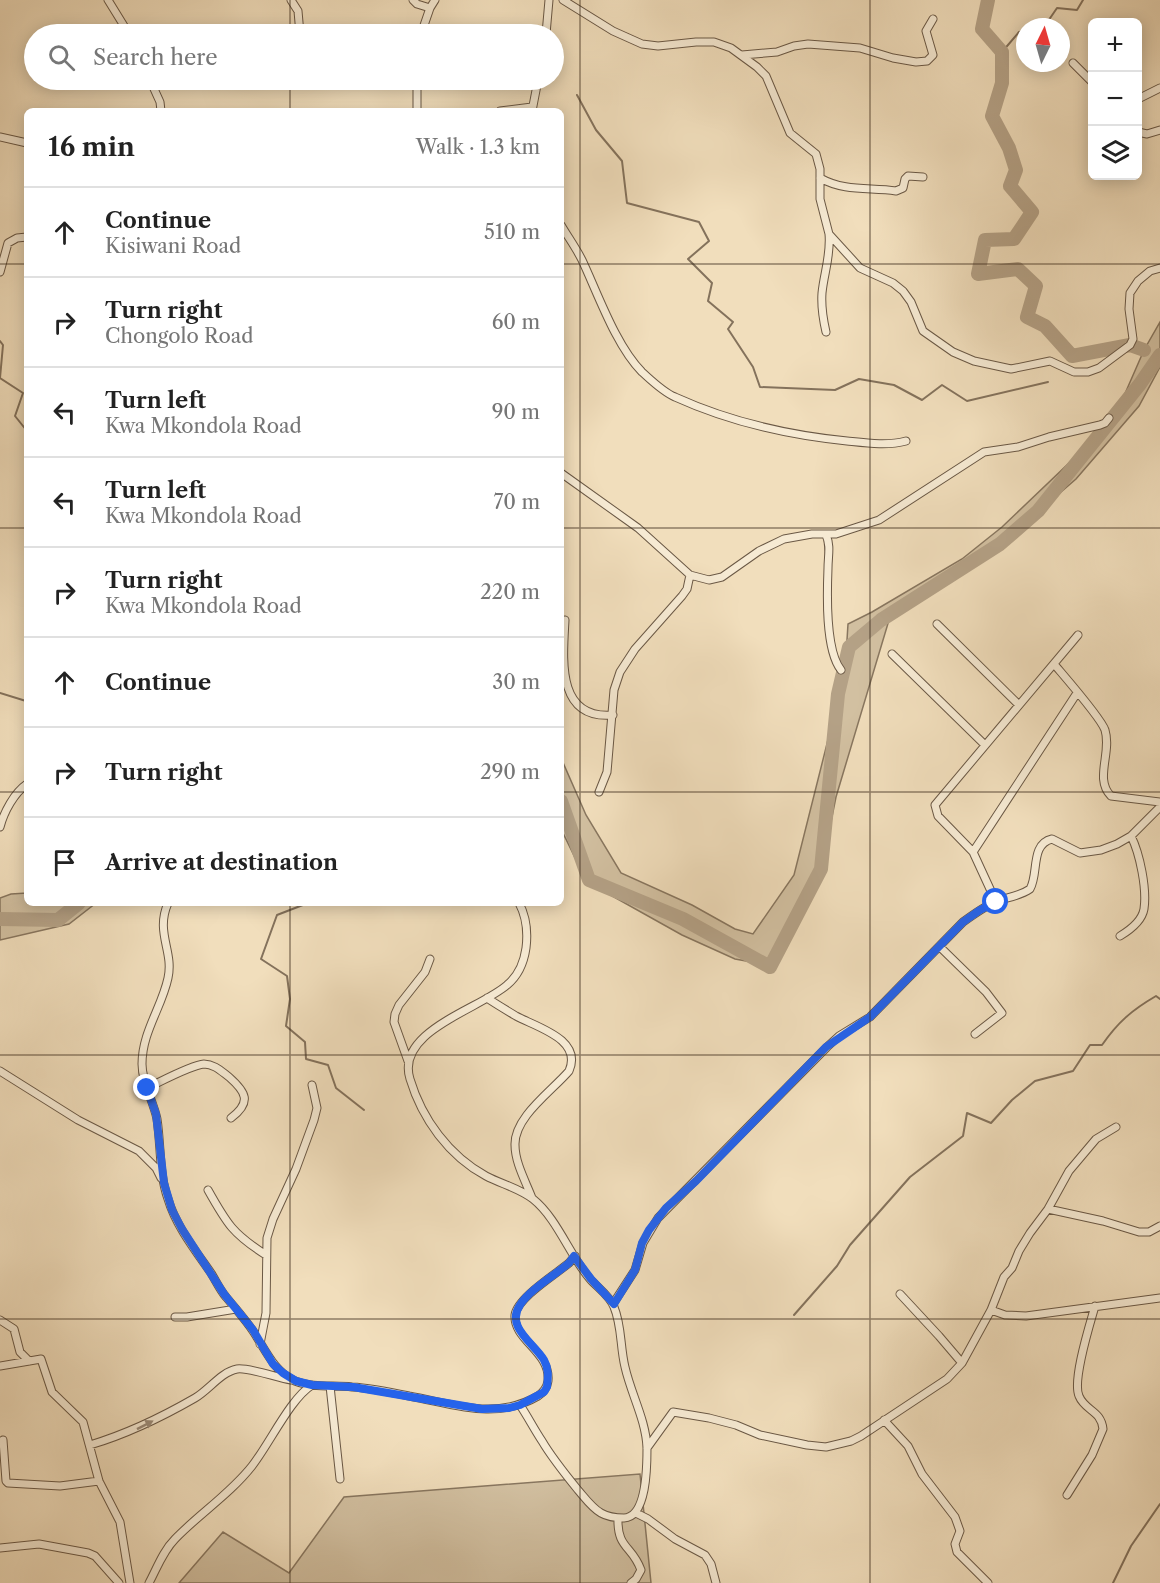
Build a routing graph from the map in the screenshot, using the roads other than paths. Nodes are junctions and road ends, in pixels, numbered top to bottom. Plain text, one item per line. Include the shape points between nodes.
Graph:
1 (108, 0) edge
2 (291, 0) edge
3 (413, 0) edge
4 (435, 0) edge
5 (549, 0) edge
6 (563, 0) edge
7 (430, 8) junction
8 (933, 19) dead end
9 (123, 24) edge
10 (299, 24) edge
11 (424, 24) edge
12 (547, 24) edge
13 (742, 55) junction
14 (1073, 63) dead end
15 (1088, 78) edge
16 (1160, 88) edge
17 (155, 90) edge
18 (417, 90) edge
19 (536, 90) edge
20 (1142, 97) edge
21 (161, 108) edge
22 (417, 108) edge
23 (532, 108) edge
24 (1160, 130) edge
25 (1142, 133) edge
26 (0, 137) edge
27 (24, 142) edge
28 (923, 177) dead end
29 (820, 178) junction
30 (564, 230) edge
31 (829, 234) junction
32 (24, 237) edge
33 (1160, 268) edge
34 (0, 272) edge
35 (826, 332) dead end
36 (1109, 418) dead end
37 (906, 441) dead end
38 (564, 475) edge
39 (826, 535) junction
40 (690, 575) junction
41 (565, 620) dead end
42 (938, 624) dead end
43 (1078, 635) dead end
44 (564, 642) edge
45 (892, 654) dead end
46 (1054, 664) junction
47 (564, 668) edge
48 (842, 670) dead end
49 (1077, 693) junction
50 (1019, 705) junction
51 (613, 715) junction
52 (985, 745) junction
53 (24, 787) edge
54 (599, 792) dead end
55 (1160, 802) edge
56 (1160, 807) edge
57 (0, 827) edge
58 (1131, 836) junction
59 (973, 852) junction
60 (996, 902) junction
61 (167, 906) edge
62 (520, 906) edge
63 (1120, 936) dead end
64 (940, 947) junction
65 (430, 959) dead end
66 (487, 998) junction
67 (975, 1034) dead end
68 (408, 1061) junction
69 (0, 1071) edge
70 (312, 1085) dead end
71 (147, 1088) junction
72 (231, 1118) dead end
73 (1116, 1127) dead end
74 (164, 1183) junction
75 (208, 1190) dead end
76 (532, 1198) junction
77 (1048, 1209) junction
78 (1160, 1226) edge
79 (266, 1255) junction
80 (574, 1256) junction
81 (900, 1294) dead end
82 (1160, 1298) edge
83 (614, 1304) junction
84 (1095, 1306) junction
85 (236, 1309) junction
86 (991, 1310) junction
87 (175, 1317) dead end
88 (0, 1320) edge
89 (260, 1344) junction
90 (29, 1361) junction
91 (962, 1363) junction
92 (0, 1366) edge
93 (296, 1381) junction
94 (312, 1385) junction
95 (330, 1386) junction
96 (520, 1405) junction
97 (884, 1420) junction
98 (3, 1440) dead end
99 (90, 1445) junction
100 (647, 1448) junction
101 (340, 1479) dead end
102 (99, 1480) junction
103 (1067, 1495) dead end
104 (636, 1514) junction
105 (618, 1518) junction
106 (0, 1548) edge
107 (119, 1583) edge
108 (130, 1583) edge
109 (149, 1583) edge
110 (631, 1583) edge
111 (716, 1583) edge
112 (988, 1583) edge

1 - 9 street
2 - 10 street via 298,11
3 - 7 street
4 - 7 street
5 - 12 street
6 - 13 street via 642,44 714,42
7 - 11 street
8 - 13 street via 926,31 933,55 921,62 860,48 808,44
13 - 29 street via 766,76 790,133 816,154
14 - 15 street
16 - 20 street
17 - 21 street
18 - 22 street
19 - 23 street
24 - 25 street
26 - 27 street
28 - 29 street via 908,176 903,188 896,191 843,187
29 - 31 street via 820,199
30 - 37 street via 628,352 641,371 668,393 764,428 865,443
31 - 33 street via 860,268 903,291 922,331 974,362 1011,369 1050,361 1074,372 1099,368 1130,345 1130,294 1138,281
31 - 35 street via 830,254 822,290
32 - 34 street via 8,243
36 - 39 street via 1100,425 984,452 879,520
38 - 40 street via 638,528
39 - 40 street via 784,539 716,579
39 - 48 street via 830,549 828,615 835,657
40 - 51 street via 682,596 625,663 616,681
41 - 44 street
42 - 50 street
43 - 46 street
45 - 52 street
46 - 49 street
46 - 50 street
47 - 51 street via 569,692 577,704 600,716
49 - 55 street via 1104,728 1108,748 1102,780 1105,790 1111,796
49 - 59 street
50 - 52 street
51 - 54 street via 607,772
52 - 59 street via 935,805 938,816
53 - 57 street via 16,794
56 - 58 street
58 - 60 street via 1086,854 1048,840 1039,849 1030,889
58 - 63 street via 1141,861 1144,910 1131,929
59 - 60 street
60 - 64 street via 963,922
61 - 71 street via 162,927 169,977 144,1047 142,1071
62 - 66 street via 526,921 524,961 508,985
64 - 67 street via 1002,1013
64 - 83 street via 870,1017 826,1047 666,1208 649,1230 635,1270
65 - 68 street via 395,1014 394,1022
66 - 68 street via 429,1033 418,1042
66 - 76 street via 556,1036 571,1052 569,1071 515,1134 514,1148
68 - 76 street via 416,1096 446,1144 487,1177
69 - 74 street via 78,1120 139,1151
70 - 79 street via 317,1107 314,1120 273,1219
71 - 72 street via 200,1065 212,1065 239,1086 244,1095 240,1109
71 - 74 street via 157,1122
73 - 77 street via 1087,1149
74 - 85 street via 182,1229
75 - 79 street via 236,1235
76 - 80 street
77 - 78 street via 1139,1232
77 - 86 street via 1004,1277
79 - 89 street via 268,1284
80 - 83 street
80 - 96 street via 527,1296 515,1315 522,1335 545,1362 549,1374 544,1392
81 - 91 street
82 - 84 street
83 - 100 street via 624,1365 644,1425
84 - 86 street via 1026,1316
84 - 103 street via 1078,1391 1082,1401 1099,1415 1103,1430
85 - 87 street
85 - 89 street
86 - 91 street
88 - 90 street via 14,1329 20,1352
89 - 93 street via 273,1364
90 - 92 street
90 - 99 street via 40,1359 52,1392 83,1422
91 - 97 street via 946,1379
93 - 94 street
99 -> 93 street via 132,1432 204,1393 238,1369
94 - 95 street
94 - 109 street via 300,1395 251,1468 175,1539
95 - 96 street via 377,1390 467,1408
95 - 101 street
96 - 105 street via 582,1495 600,1513
97 - 100 street via 851,1441 826,1447 782,1441 709,1418 673,1412
97 - 112 street via 908,1446 922,1474 955,1517 960,1531 957,1552
98 - 102 street via 8,1483 60,1486
99 - 102 street
100 - 104 street via 641,1506
102 - 108 street via 120,1522
104 - 105 street
104 - 111 street via 705,1556
105 - 110 street via 618,1535 641,1570
106 - 107 street via 39,1544 88,1553

